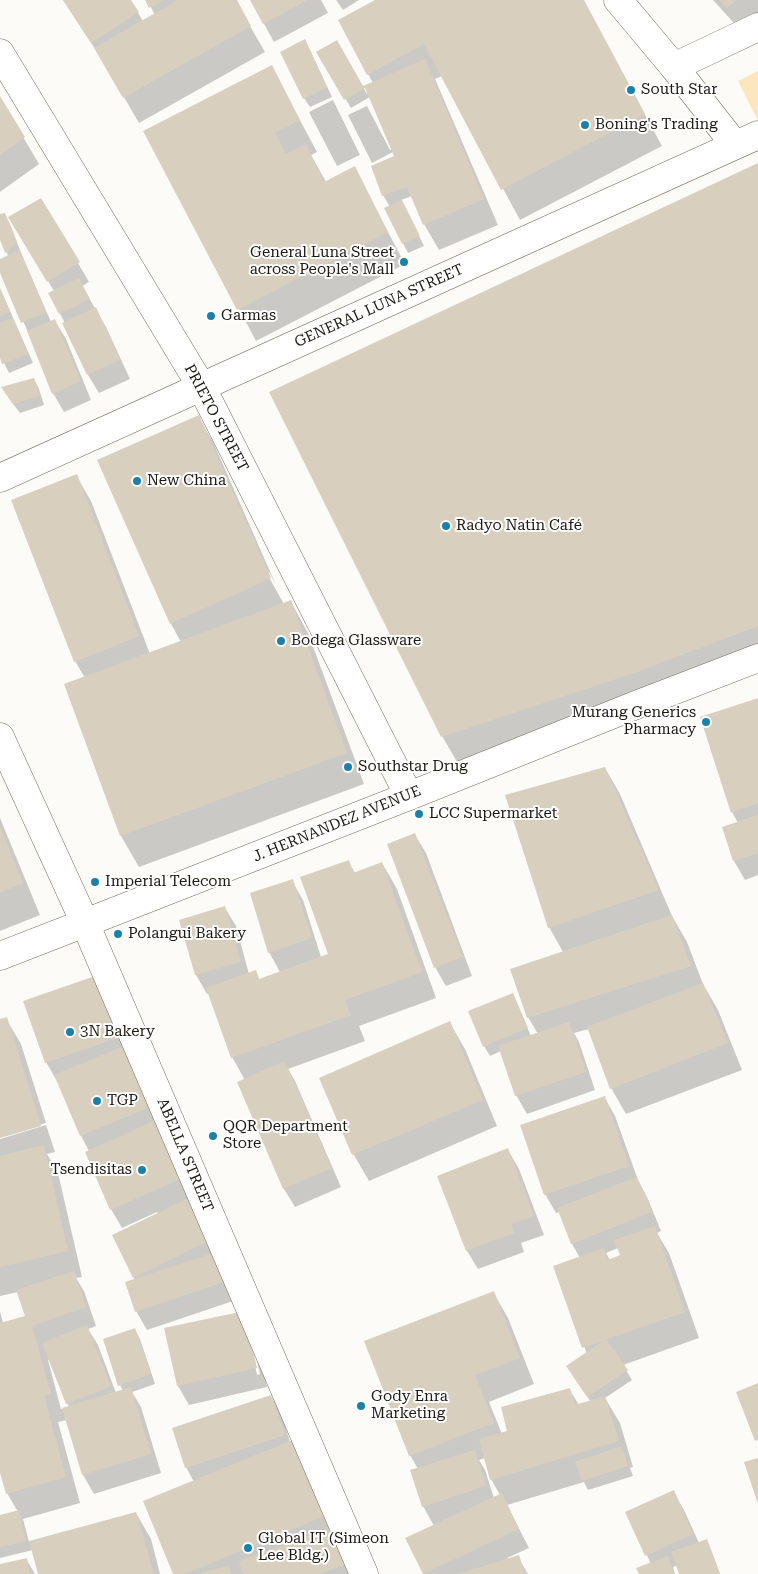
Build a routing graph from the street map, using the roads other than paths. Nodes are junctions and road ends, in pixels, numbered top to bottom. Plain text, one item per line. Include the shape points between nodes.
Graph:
1 (618, 0) edge
2 (758, 26) edge
3 (0, 53) edge
4 (674, 67) junction
5 (747, 140) edge
6 (201, 386) junction
7 (0, 478) edge
8 (758, 658) edge
9 (0, 737) edge
10 (409, 796) junction
11 (86, 923) junction
12 (0, 956) edge
13 (364, 1574) edge

1 - 4 main road
2 - 4 main road
3 - 6 main road, PRIETO STREET
4 - 5 main road
5 - 6 main road, GENERAL LUNA STREET
6 - 7 main road, GENERAL LUNA STREET
6 - 10 main road, PRIETO STREET
8 - 10 main road, J. HERNANDEZ AVENUE
9 - 11 main road, ABELLA STREET
10 - 11 main road, J. HERNANDEZ AVENUE
11 - 12 main road, J. HERNANDEZ AVENUE
11 - 13 main road, ABELLA STREET

